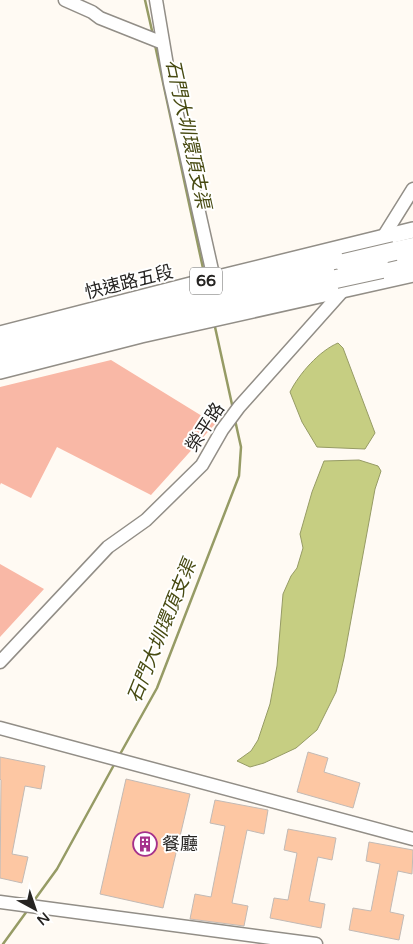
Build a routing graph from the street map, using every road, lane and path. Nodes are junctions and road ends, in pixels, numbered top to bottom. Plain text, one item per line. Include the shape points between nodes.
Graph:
1 (65, 0) edge
2 (156, 0) edge
3 (157, 40) junction
4 (413, 189) edge
5 (413, 230) edge
6 (384, 236) junction
7 (413, 247) edge
8 (413, 262) edge
9 (413, 274) edge
10 (340, 284) junction
11 (210, 296) junction
12 (0, 334) edge
13 (0, 346) edge
14 (0, 360) edge
15 (0, 371) edge
16 (0, 662) edge
17 (0, 728) edge
18 (413, 839) edge
19 (0, 902) edge
20 (316, 944) edge

1 - 3 street via 100,18
2 - 3 street
3 - 11 street via 172,93
4 - 6 street, 榮平路
5 - 6 main road, 快速路五段 / 66
6 - 10 street, 榮平路
6 - 11 main road, 快速路五段 / 66
7 - 11 highway, 66, bridge
8 - 10 highway, 66, bridge
9 - 10 main road, 66
10 - 11 highway, 66
10 - 15 main road, 66
10 - 16 street, 榮平路 via 222,430 202,465 146,520 108,547
11 - 12 main road, 快速路五段 / 66
11 - 13 highway, 66
11 - 14 highway, 66
17 - 18 street
19 - 20 street

